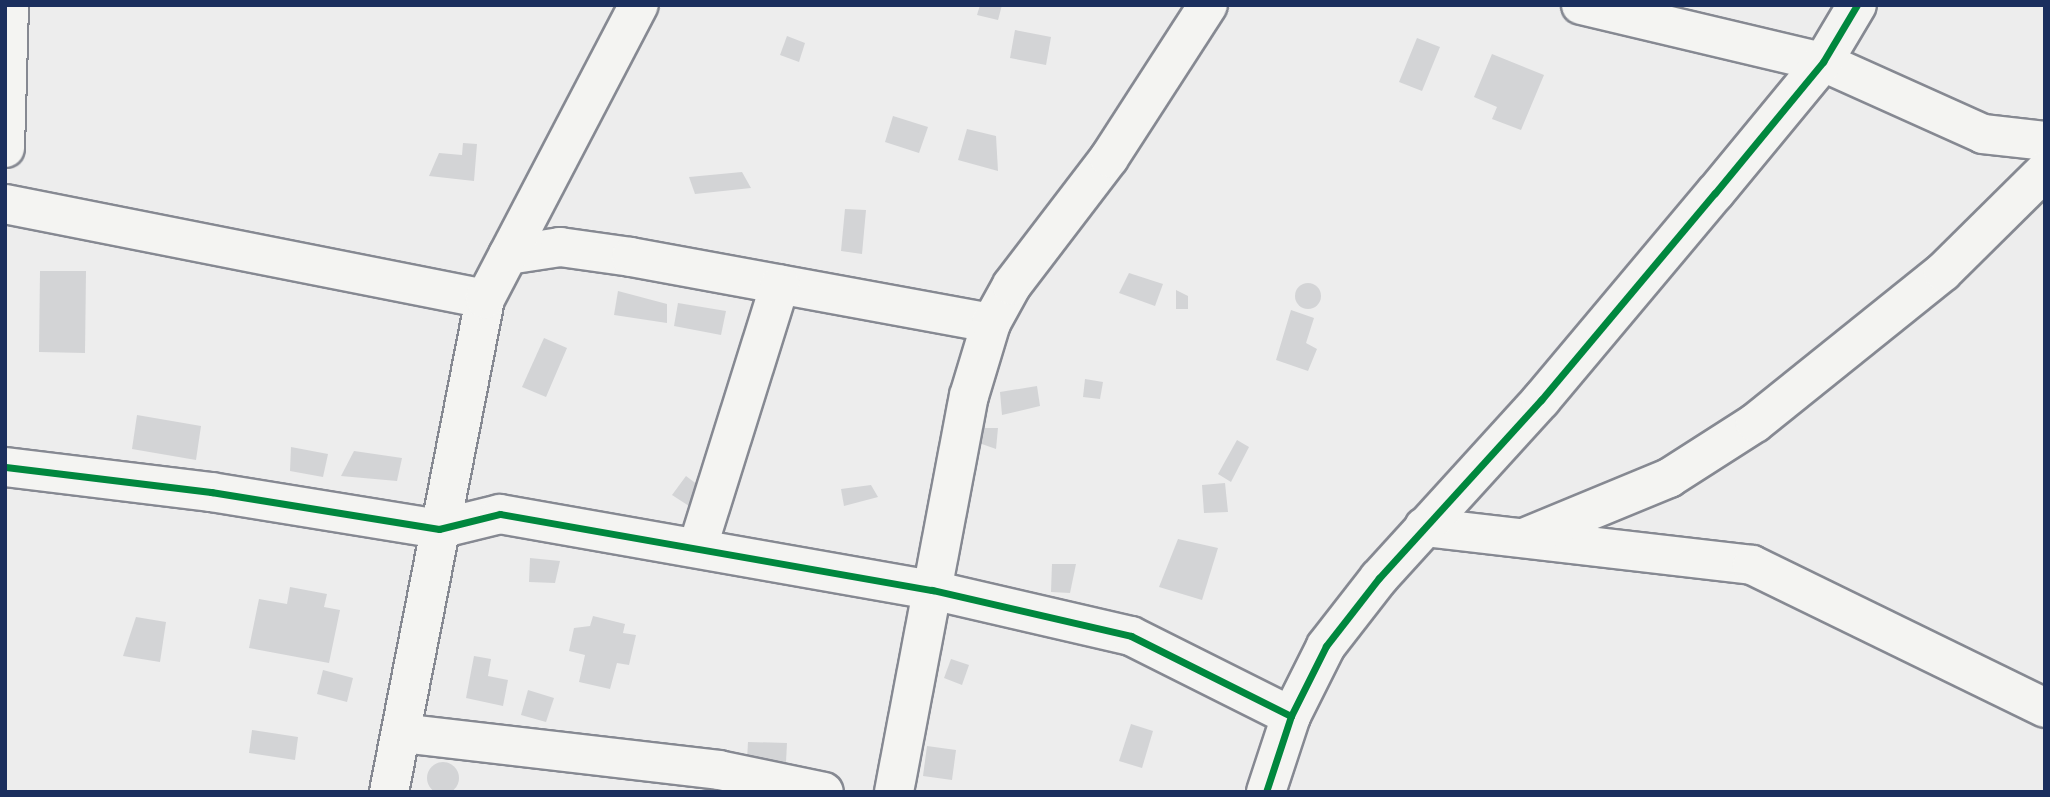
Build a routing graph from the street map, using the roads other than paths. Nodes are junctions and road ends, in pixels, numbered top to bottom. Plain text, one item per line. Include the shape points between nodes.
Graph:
1 (9, 5) edge
2 (639, 5) edge
3 (1208, 5) edge
4 (1581, 5) edge
5 (1857, 5) edge
6 (1823, 62) junction
7 (2045, 141) edge
8 (5, 148) edge
9 (2045, 171) edge
10 (5, 204) edge
11 (508, 255) junction
12 (780, 285) junction
13 (485, 299) junction
14 (991, 323) junction
15 (5, 467) edge
16 (1424, 527) junction
17 (439, 529) junction
18 (1520, 539) junction
19 (698, 546) junction
20 (932, 590) junction
21 (2045, 708) edge
22 (1290, 716) junction
23 (401, 733) junction
24 (389, 792) edge
25 (824, 792) edge
26 (894, 792) edge
27 (1266, 792) edge

1 - 8 street
2 - 11 street
3 - 14 street via 1109,158 1012,285
4 - 6 street
5 - 6 street
6 - 7 street via 1983,134
6 - 16 street via 1541,400
9 - 18 street via 1943,272 1755,423 1670,478
10 - 13 street
11 - 12 street via 560,247
11 - 13 street
12 - 14 street
12 - 19 street
13 - 17 street
14 - 20 street via 969,396
15 - 17 street via 211,492
16 - 18 street
16 - 22 street via 1326,646
17 - 19 street via 500,514
17 - 23 street
18 - 21 street via 1752,565
19 - 20 street
20 - 22 street via 1131,636
20 - 26 street
22 - 27 street
23 - 24 street
23 - 25 street via 719,770

